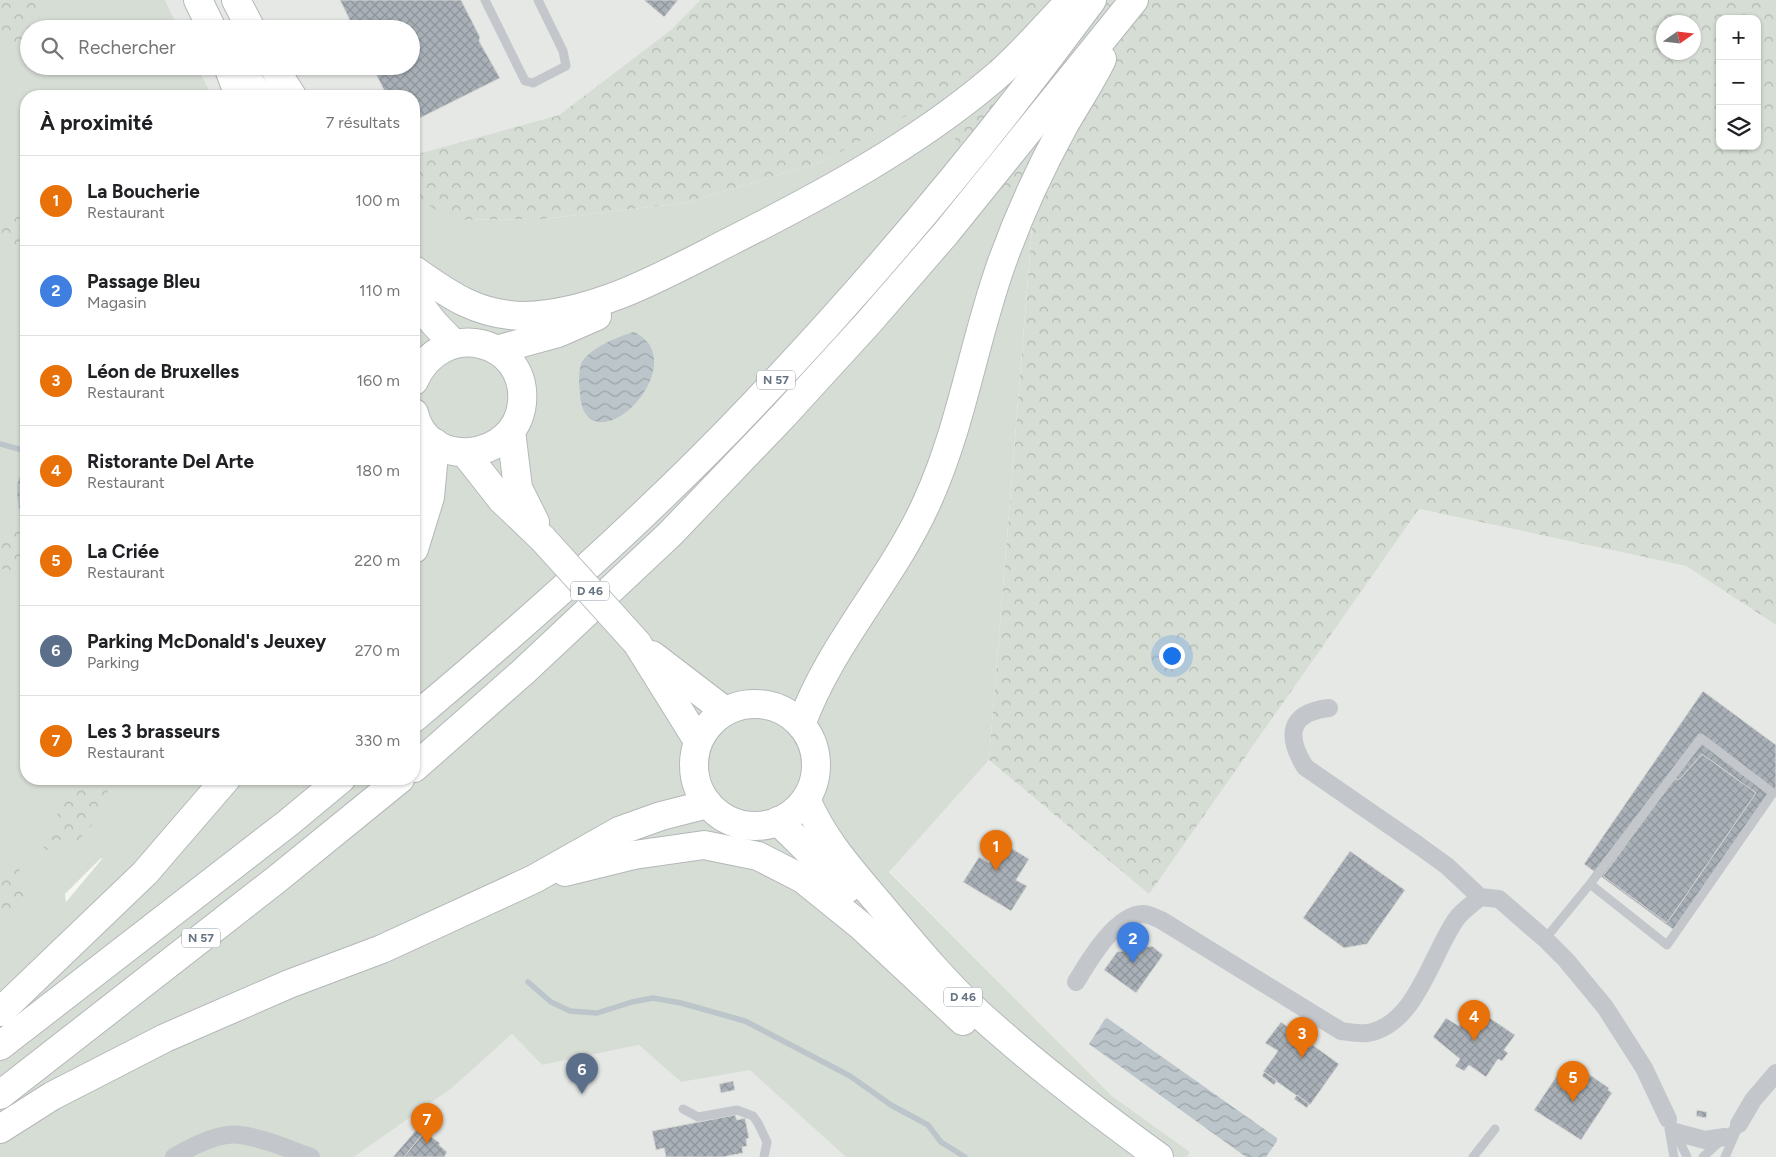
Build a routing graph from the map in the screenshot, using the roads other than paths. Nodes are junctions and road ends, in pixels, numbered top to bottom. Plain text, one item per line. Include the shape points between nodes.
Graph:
1 (198, 0) edge
2 (236, 0) edge
3 (485, 0) edge
4 (538, 0) edge
5 (1071, 0) edge
6 (1092, 0) edge
7 (1131, 4) edge
8 (208, 20) edge
9 (246, 20) edge
10 (231, 75) edge
11 (244, 75) edge
12 (279, 75) edge
13 (237, 90) edge
14 (255, 90) edge
15 (288, 90) edge
16 (420, 274) edge
17 (655, 280) junction
18 (420, 305) edge
19 (453, 344) junction
20 (496, 350) junction
21 (420, 365) edge
22 (420, 425) edge
23 (511, 431) junction
24 (435, 443) junction
25 (464, 453) junction
26 (420, 530) edge
27 (543, 539) junction
28 (637, 643) junction
29 (1328, 708) dead end
30 (725, 711) junction
31 (420, 713) edge
32 (801, 725) junction
33 (698, 741) junction
34 (420, 763) edge
35 (221, 785) edge
36 (334, 785) edge
37 (393, 785) edge
38 (806, 799) junction
39 (708, 804) junction
40 (778, 821) junction
41 (534, 879) junction
42 (1590, 884) junction
43 (1480, 897) junction
44 (1545, 939) junction
45 (1076, 982) dead end
46 (0, 1012) edge
47 (962, 1021) junction
48 (0, 1046) edge
49 (1776, 1073) edge
50 (0, 1095) edge
51 (683, 1109) dead end
52 (1739, 1124) junction
53 (1671, 1125) junction
54 (0, 1129) edge
55 (1494, 1129) dead end
56 (1725, 1137) junction
57 (765, 1156) edge
58 (174, 1157) edge
59 (310, 1157) edge
60 (756, 1157) edge
61 (1133, 1157) edge
62 (1159, 1157) edge
63 (1473, 1157) edge
64 (1674, 1157) edge
65 (1687, 1157) edge
66 (1703, 1157) edge
67 (1725, 1157) edge

1 - 8 main road
2 - 9 main road
3 - 4 lane via 525,81 533,83 566,66 563,51
5 - 17 main road via 994,79 865,169
6 - 31 main road, N 57 via 1038,74 899,244 754,405 603,552
7 - 32 main road via 1039,173 1019,220 986,314 956,429 915,529 812,694
7 - 34 main road, N 57 via 946,233 784,415 670,534 523,672
10 - 13 main road
11 - 14 main road
12 - 15 main road
16 - 17 main road via 451,297 470,306 523,316 550,314 590,304
17 - 20 main road via 617,307 566,329
18 - 19 main road
19 - 20 main road via 468,342
19 - 21 main road via 440,349
20 - 23 main road via 508,360 521,387 522,403
22 - 24 main road
23 - 25 main road via 482,451
23 - 27 main road, D 46 via 518,488
24 - 25 main road
24 - 26 main road via 430,497
25 - 27 main road, D 46 via 502,500
27 - 28 main road, D 46, bridge
28 - 30 main road, D 46
28 - 33 main road, D 46
29 - 43 street via 1312,710 1300,718 1294,731 1295,751 1305,767 1447,866
30 - 32 main road via 758,703 774,706
30 - 33 main road via 705,729
32 - 38 main road via 812,744 816,765
33 - 39 main road via 694,763 697,785
35 - 46 main road via 144,873
36 - 48 main road, N 57
37 - 50 main road, N 57
38 - 40 main road via 791,814
38 - 62 main road, D 46 via 817,825 854,873 913,944 978,1012
39 - 40 main road via 723,817 741,824 760,826
39 - 41 main road via 619,831
40 - 47 main road, D 46 via 899,944
41 - 47 main road via 634,856 704,845 758,856 804,878 860,925
41 - 54 main road via 382,949 289,984 165,1038 52,1096
42 - 42 lane via 1702,738 1773,793 1667,944
42 - 44 lane
43 - 44 street via 1499,899
43 - 45 street via 1457,918 1426,977 1404,1009 1387,1026 1367,1033 1341,1031 1161,920 1144,914 1132,916 1119,925 1090,958
44 - 53 street via 1604,1007 1644,1068
47 - 61 main road, D 46 via 1035,1086
49 - 52 street via 1753,1100
51 - 57 lane via 698,1117 737,1110 752,1116 764,1134
52 - 56 lane
52 - 67 lane
53 - 56 street via 1706,1140
53 - 64 lane
53 - 65 lane
55 - 63 lane
56 - 66 lane
57 - 60 lane
58 - 59 street via 213,1139 238,1134

